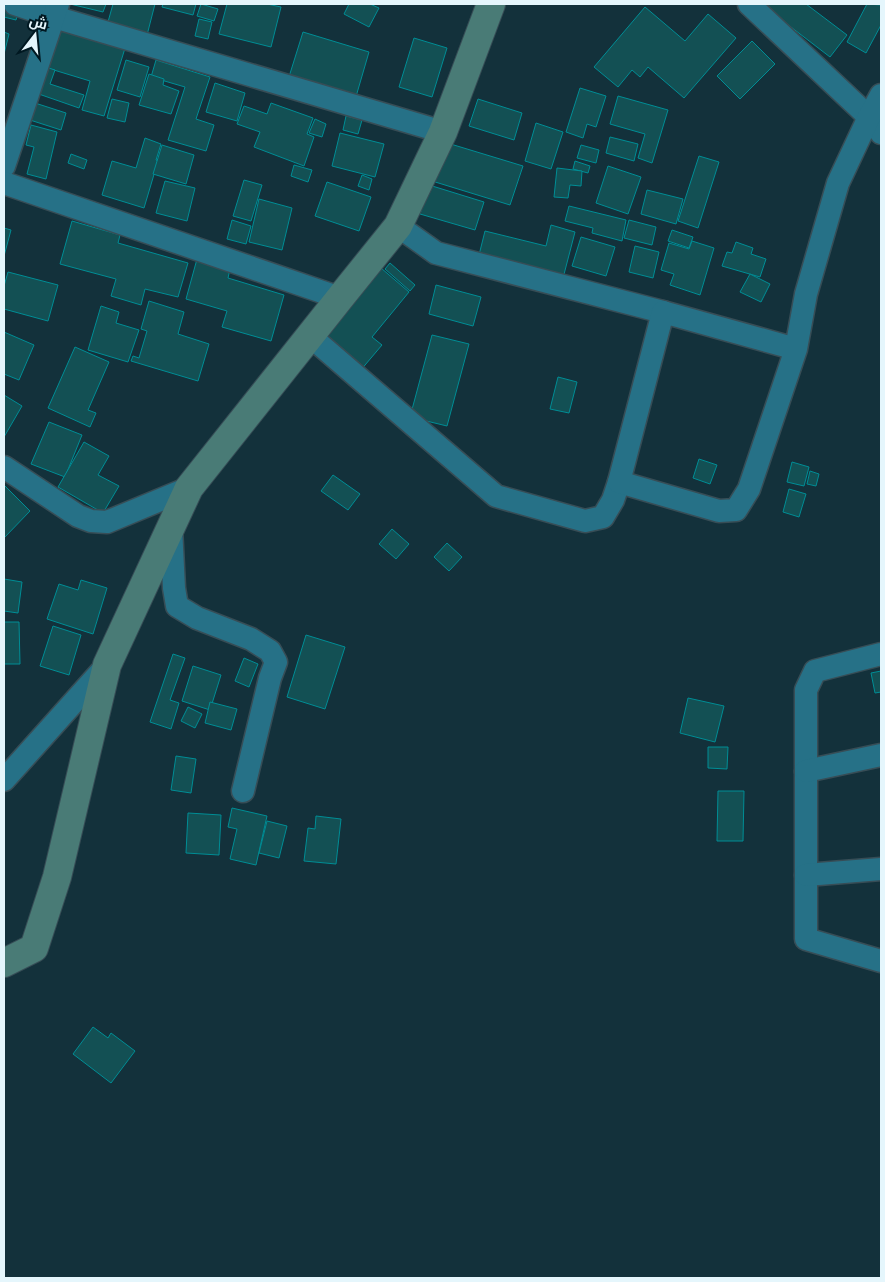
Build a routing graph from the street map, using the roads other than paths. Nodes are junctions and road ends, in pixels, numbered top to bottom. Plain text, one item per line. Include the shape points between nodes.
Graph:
1 (15, 4) edge
2 (490, 4) edge
3 (749, 4) edge
4 (56, 11) edge
5 (881, 95) edge
6 (875, 125) edge
7 (443, 132) junction
8 (4, 166) edge
9 (4, 183) edge
10 (398, 226) junction
11 (340, 298) junction
12 (663, 312) junction
13 (310, 336) junction
14 (796, 349) junction
15 (4, 467) edge
16 (619, 482) junction
17 (189, 488) junction
18 (171, 526) junction
19 (881, 654) edge
20 (107, 665) junction
21 (881, 756) edge
22 (806, 771) junction
23 (4, 780) edge
24 (243, 791) dead end
25 (881, 869) edge
26 (806, 876) junction
27 (881, 961) edge
28 (4, 964) edge

1 - 4 street
2 - 7 main road
3 - 6 street
4 - 7 street
4 - 8 street
5 - 6 street
6 - 14 street via 838,183 806,294
7 - 10 main road
9 - 11 street
10 - 11 main road
10 - 12 street via 436,253
11 - 13 main road
12 - 14 street
12 - 16 street
13 - 16 street via 496,496 585,521 603,517
13 - 17 main road
14 - 16 street via 748,489 736,510 719,511
15 - 17 street via 78,516 91,521 108,522
17 - 18 main road
18 - 20 main road
18 - 24 street via 177,606 197,618 251,638 270,651 276,662
19 - 22 street via 815,671 806,690
20 - 23 street
20 - 28 main road via 57,877 34,948
21 - 22 street
22 - 26 street
25 - 26 street
26 - 27 street via 806,939

